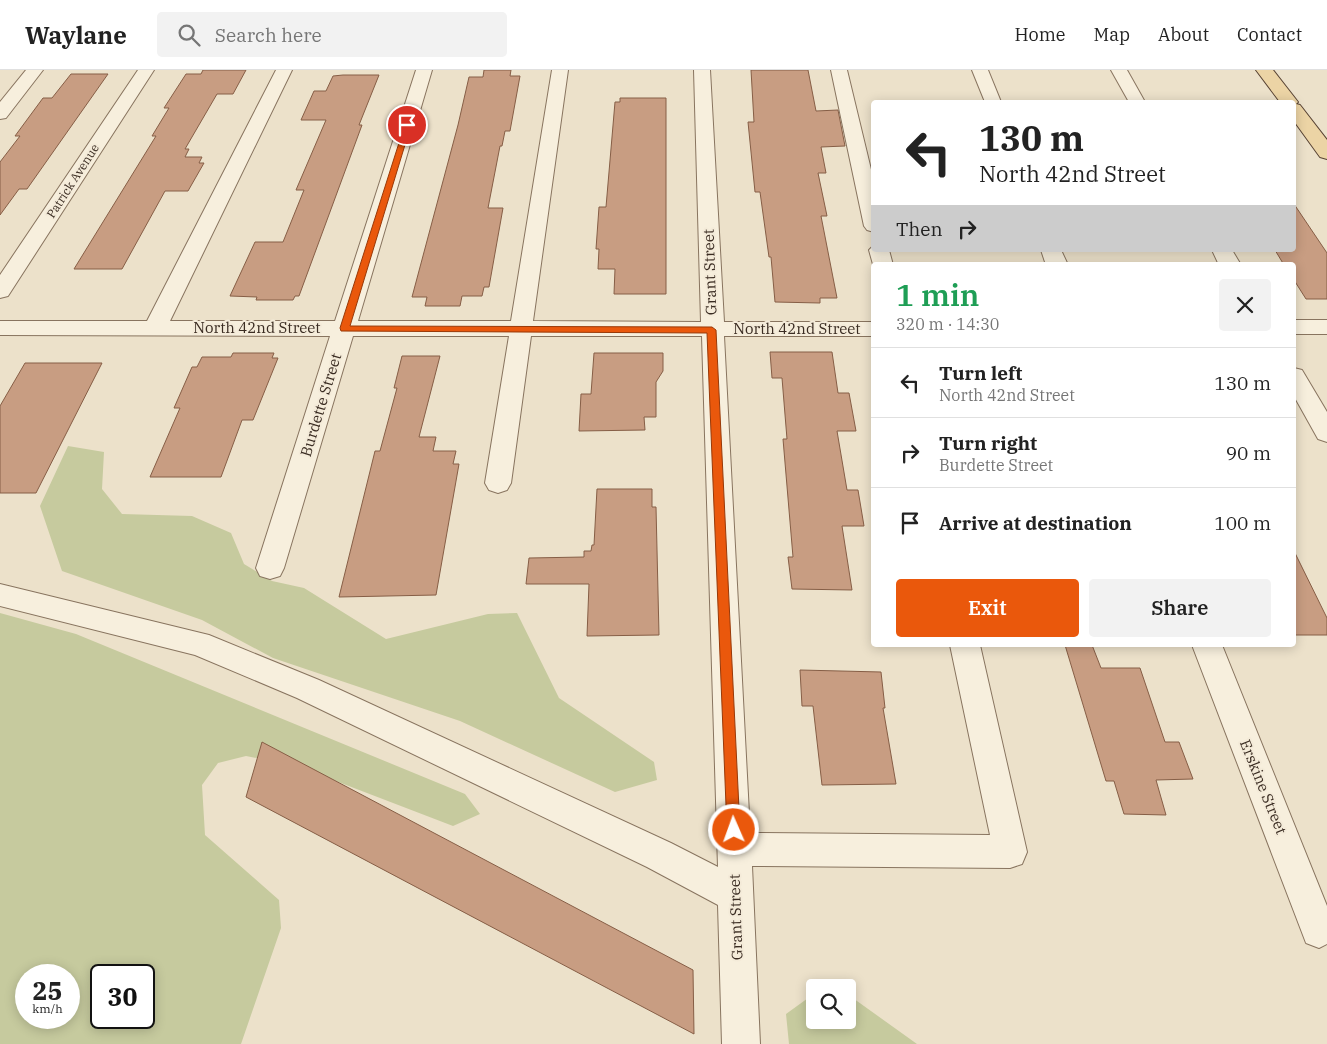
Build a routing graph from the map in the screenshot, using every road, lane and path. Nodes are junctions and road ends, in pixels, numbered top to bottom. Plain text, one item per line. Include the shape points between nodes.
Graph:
1 (35, 70) edge
2 (146, 70) edge
3 (284, 70) edge
4 (424, 70) edge
5 (560, 70) edge
6 (702, 70) edge
7 (839, 70) edge
8 (980, 70) edge
9 (1119, 70) edge
10 (1264, 70) edge
11 (992, 100) edge
12 (1136, 100) edge
13 (1287, 100) edge
14 (1296, 112) edge
15 (0, 114) edge
16 (1327, 153) edge
17 (871, 213) edge
18 (0, 291) edge
19 (1327, 326) edge
20 (1296, 327) edge
21 (0, 328) edge
22 (155, 328) junction
23 (345, 328) junction
24 (521, 329) junction
25 (871, 329) edge
26 (712, 330) junction
27 (1296, 379) edge
28 (1327, 433) edge
29 (498, 482) dead end
30 (270, 568) dead end
31 (0, 595) edge
32 (965, 647) edge
33 (1208, 647) edge
34 (734, 849) junction
35 (735, 895) junction
36 (1319, 930) dead end
37 (740, 1044) edge

1 - 15 street
2 - 18 street, Patrick Avenue
3 - 22 street
4 - 23 street, Burdette Street
5 - 24 street
6 - 26 street, Grant Street
7 - 17 street
8 - 11 street
9 - 12 street
10 - 13 main road
14 - 16 main road
19 - 20 street
21 - 22 street, North 42nd Street
22 - 23 street, North 42nd Street
23 - 24 street, North 42nd Street
23 - 30 street, Burdette Street
24 - 26 street, North 42nd Street
24 - 29 street
25 - 26 street, North 42nd Street
26 - 34 street, Grant Street
27 - 28 street
31 - 35 street via 198,644 308,689 659,855
32 - 34 street via 1010,852
33 - 36 street, Erskine Street
34 - 35 street, Grant Street
35 - 37 street, Grant Street

